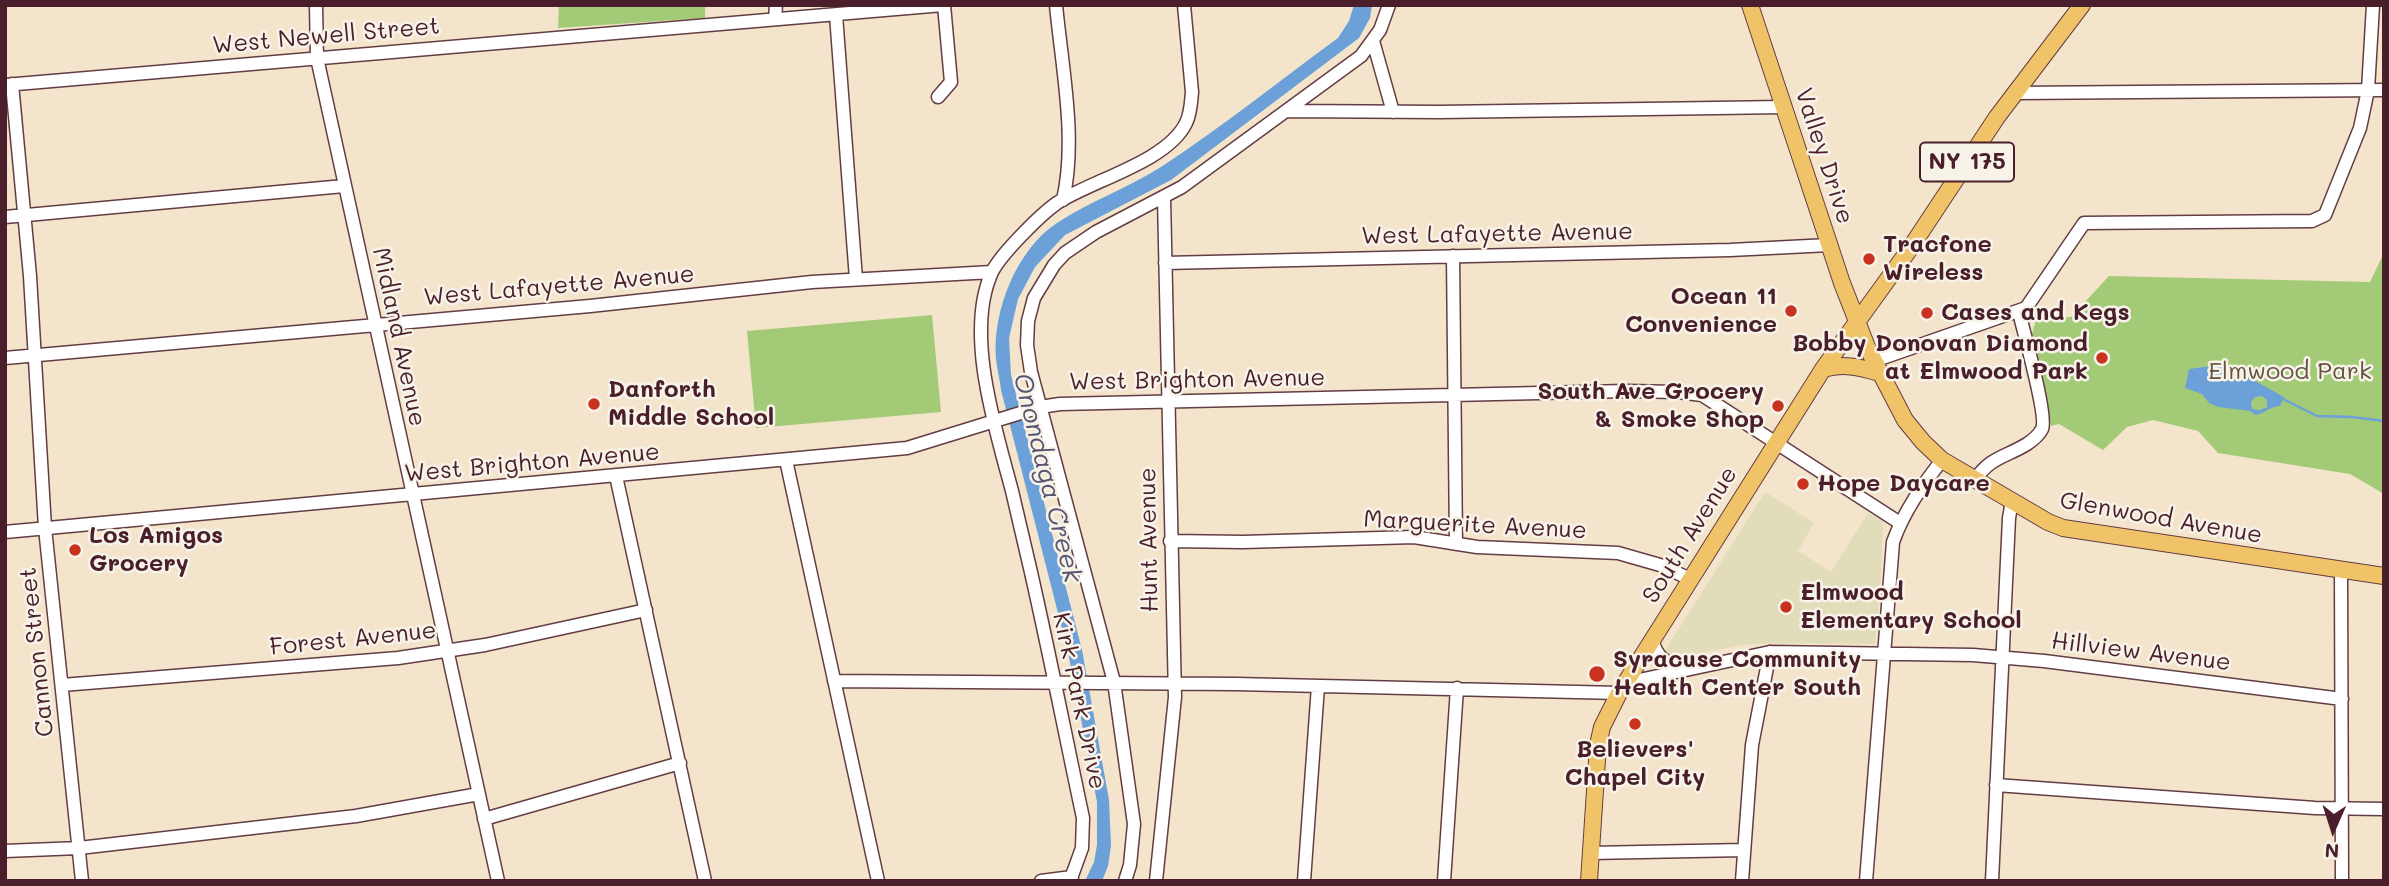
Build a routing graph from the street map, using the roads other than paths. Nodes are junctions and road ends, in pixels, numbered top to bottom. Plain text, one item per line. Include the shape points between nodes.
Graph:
1 (316, 5) edge
2 (776, 5) edge
3 (944, 5) edge
4 (1056, 5) edge
5 (1184, 5) edge
6 (1389, 5) edge
7 (1750, 5) edge
8 (2082, 5) edge
9 (2373, 5) edge
10 (914, 7) edge
11 (836, 15) junction
12 (775, 19) junction
13 (1373, 41) junction
14 (317, 58) junction
15 (9, 84) edge
16 (2368, 90) junction
17 (2384, 90) edge
18 (2015, 93) junction
19 (938, 97) dead end
20 (1784, 107) junction
21 (1287, 111) junction
22 (1393, 112) junction
23 (344, 186) junction
24 (1164, 198) junction
25 (1063, 200) junction
26 (24, 215) junction
27 (5, 216) edge
28 (1829, 245) junction
29 (1453, 256) junction
30 (1165, 263) junction
31 (992, 272) junction
32 (856, 279) junction
33 (2019, 312) junction
34 (1856, 321) junction
35 (375, 325) junction
36 (35, 356) junction
37 (5, 358) edge
38 (1877, 367) junction
39 (1823, 369) junction
40 (1455, 395) junction
41 (1168, 401) junction
42 (1034, 410) junction
43 (998, 421) junction
44 (1776, 442) junction
45 (786, 460) junction
46 (1942, 460) junction
47 (616, 476) junction
48 (1975, 480) junction
49 (413, 495) junction
50 (2012, 501) junction
51 (1900, 523) junction
52 (45, 528) junction
53 (5, 531) edge
54 (1170, 541) junction
55 (1456, 544) junction
56 (2341, 571) junction
57 (2384, 576) edge
58 (1690, 579) junction
59 (646, 610) junction
60 (1652, 639) junction
61 (447, 651) junction
62 (1770, 652) junction
63 (1883, 654) junction
64 (2003, 657) junction
65 (1685, 668) junction
66 (834, 681) junction
67 (1114, 682) junction
68 (1060, 683) junction
69 (1174, 684) junction
70 (62, 685) junction
71 (1318, 686) junction
72 (1457, 688) junction
73 (1622, 688) junction
74 (2342, 699) junction
75 (680, 763) junction
76 (1996, 785) junction
77 (479, 794) junction
78 (2342, 808) junction
79 (2384, 809) edge
80 (484, 819) junction
81 (79, 848) junction
82 (1744, 850) junction
83 (5, 851) edge
84 (1590, 853) junction
85 (1071, 879) edge
86 (82, 881) edge
87 (498, 881) edge
88 (705, 881) edge
89 (878, 881) edge
90 (1041, 881) edge
91 (1125, 881) edge
92 (1156, 881) edge
93 (1304, 881) edge
94 (1444, 881) edge
95 (1589, 881) edge
96 (1742, 881) edge
97 (1866, 881) edge
98 (1992, 881) edge
99 (2342, 881) edge

1 - 14 street, Midland Avenue
2 - 12 street
3 - 10 street, West Newell Street
3 - 19 street via 951,82
4 - 25 street via 1069,160
5 - 25 street, Kirk Park Drive via 1192,92 1185,126 1154,154
6 - 13 street
7 - 20 main road, Valley Drive
8 - 18 main road, South Avenue / NY 175
9 - 16 street
10 - 11 street, West Newell Street
11 - 12 street, West Newell Street
11 - 32 street
12 - 14 street, West Newell Street
13 - 21 street via 1361,56
13 - 22 street
14 - 15 street, West Newell Street
14 - 23 street, Midland Avenue
15 - 26 street, Cannon Street
16 - 17 street
16 - 18 street
16 - 33 street via 2360,128 2328,211 2319,219 2084,223 2030,304
18 - 34 main road, South Avenue / NY 175
20 - 22 street
20 - 28 main road, Valley Drive
21 - 22 street
21 - 24 street
23 - 26 street
23 - 35 street, Midland Avenue
24 - 30 street, Hunt Avenue
24 - 42 street via 1078,243 1039,287 1028,321 1027,345
25 - 31 street, Kirk Park Drive via 1042,216
26 - 27 street
26 - 36 street, Cannon Street
28 - 29 street, West Lafayette Avenue
28 - 34 main road, Valley Drive
29 - 30 street, West Lafayette Avenue
29 - 40 street
30 - 41 street, Hunt Avenue
31 - 32 street, West Lafayette Avenue
31 - 43 street, Kirk Park Drive via 986,288 982,338 987,396
32 - 35 street, West Lafayette Avenue
33 - 38 street
33 - 48 street via 2044,424 2035,439 1995,458
34 - 38 main road, Glenwood Avenue
34 - 39 main road, South Avenue / NY 175
35 - 36 street, West Lafayette Avenue
35 - 49 street, Midland Avenue
36 - 37 street, West Lafayette Avenue
36 - 52 street, Cannon Street
38 - 39 main road
38 - 46 main road, Glenwood Avenue via 1905,420
39 - 44 main road, South Avenue / NY 175
40 - 41 street, West Brighton Avenue
40 - 44 street, West Brighton Avenue via 1695,393
40 - 55 street
41 - 42 street, West Brighton Avenue via 1060,404
41 - 54 street, Hunt Avenue
42 - 43 street, West Brighton Avenue
42 - 67 street
43 - 45 street, West Brighton Avenue via 907,448
43 - 68 street, Kirk Park Drive
44 - 51 street, West Brighton Avenue
44 - 58 main road, South Avenue / NY 175
45 - 47 street, West Brighton Avenue
45 - 66 street
46 - 48 main road, Glenwood Avenue
46 - 51 street
47 - 49 street, West Brighton Avenue
47 - 59 street
48 - 50 main road, Glenwood Avenue
49 - 52 street, West Brighton Avenue
49 - 61 street, Midland Avenue
50 - 56 main road, Glenwood Avenue via 2063,528
50 - 64 street
51 - 63 street via 1893,542
52 - 53 street, West Brighton Avenue
52 - 70 street, Cannon Street
54 - 55 street, Marguerite Avenue via 1414,537
54 - 69 street, Hunt Avenue
55 - 58 street, Marguerite Avenue via 1618,553
56 - 57 main road, Glenwood Avenue
56 - 74 street
58 - 60 main road, South Avenue / NY 175
59 - 61 street, Forest Avenue
59 - 75 street
60 - 65 street via 1665,663
60 - 73 main road, South Avenue / NY 175
61 - 70 street, Forest Avenue
61 - 77 street, Midland Avenue
62 - 63 street, Hillview Avenue
62 - 65 street, Hillview Avenue
62 - 82 street via 1752,745
63 - 64 street, Hillview Avenue
63 - 97 street
64 - 74 street, Hillview Avenue
64 - 76 street
65 - 73 street, Hillview Avenue
66 - 68 street, Hillview Avenue
66 - 89 street
67 - 68 street, Hillview Avenue
67 - 69 street, Hillview Avenue
67 - 91 street via 1134,824
68 - 85 street, Kirk Park Drive via 1083,818 1082,848
69 - 71 street, Hillview Avenue
69 - 92 street, Hunt Avenue
70 - 81 street, Cannon Street
71 - 72 street, Hillview Avenue
71 - 93 street
72 - 73 street, Hillview Avenue
72 - 94 street
73 - 84 main road, South Avenue / NY 175 via 1598,745
74 - 78 street
75 - 80 street
75 - 88 street
76 - 78 street
76 - 98 street
77 - 80 street, Midland Avenue
77 - 81 street via 356,816
78 - 79 street
78 - 99 street
80 - 87 street, Midland Avenue
81 - 83 street
81 - 86 street, Cannon Street
82 - 84 street
82 - 96 street
84 - 95 main road, South Avenue / NY 175
85 - 90 street

